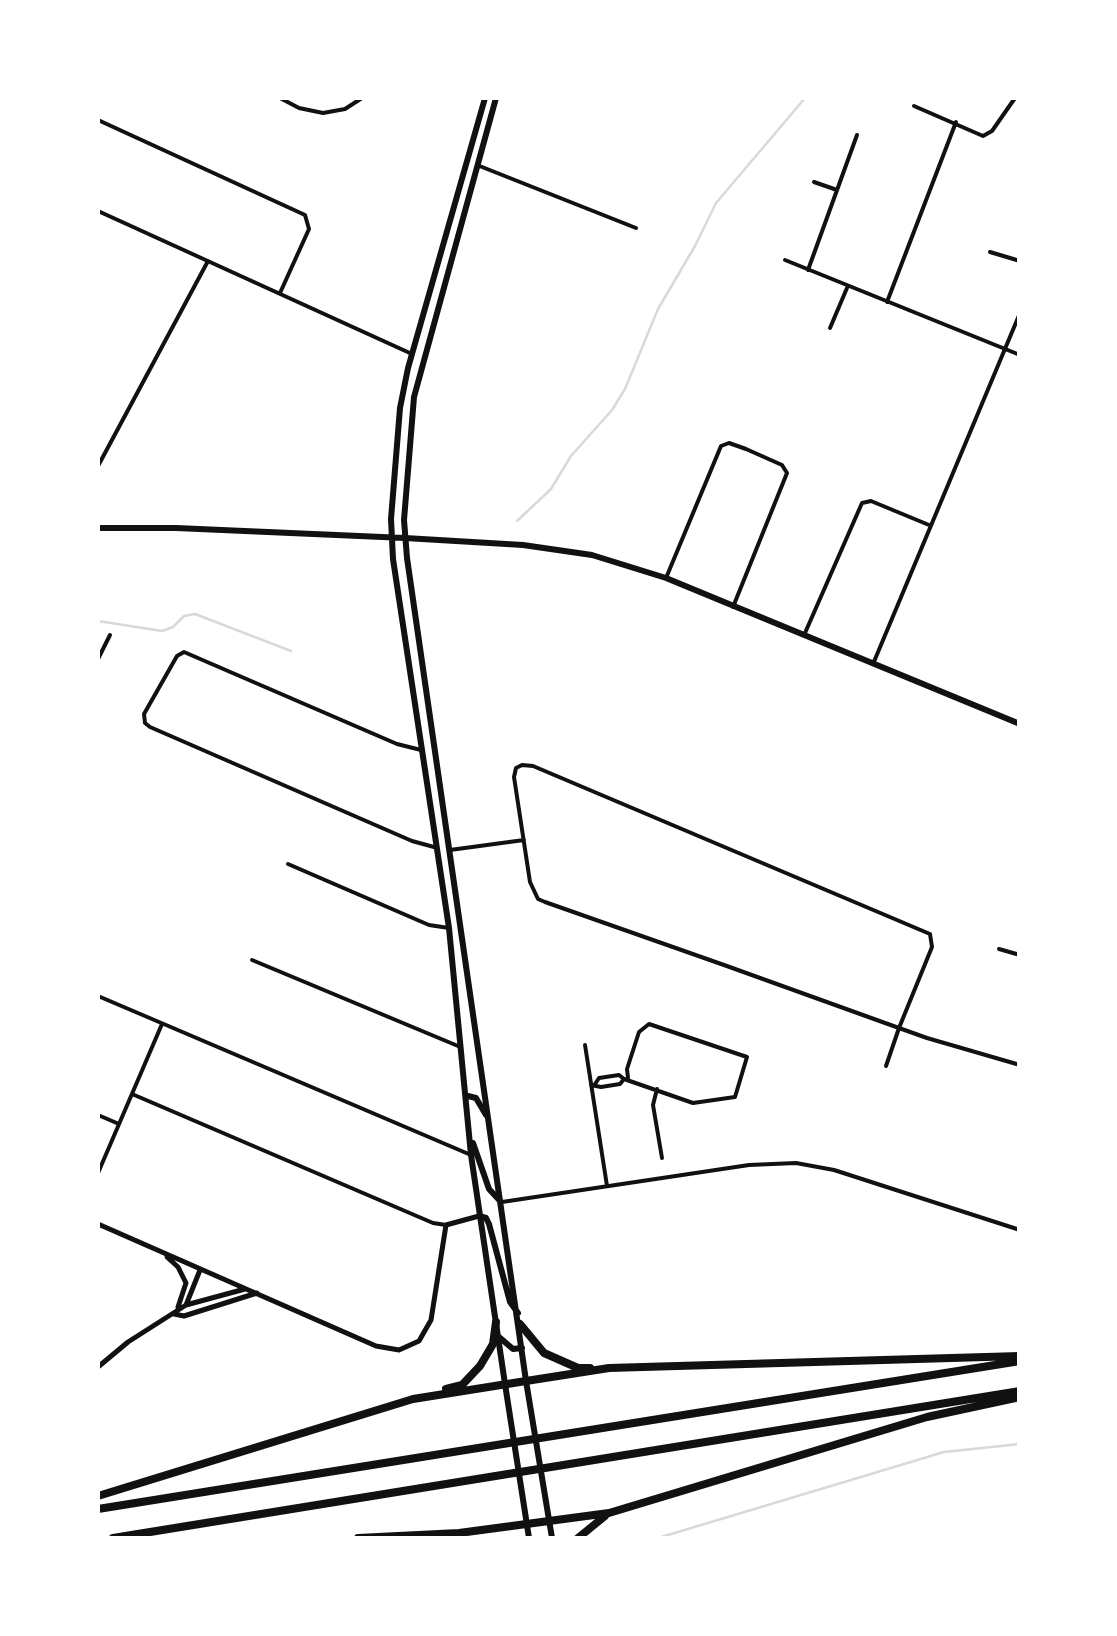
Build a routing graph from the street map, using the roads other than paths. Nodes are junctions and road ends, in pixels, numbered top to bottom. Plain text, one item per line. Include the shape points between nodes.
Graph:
1 (280, 98) edge
2 (362, 98) edge
3 (485, 98) edge
4 (496, 98) edge
5 (1015, 98) edge
6 (914, 106) dead end
7 (98, 120) edge
8 (956, 122) junction
9 (857, 135) dead end
10 (477, 165) junction
11 (814, 182) dead end
12 (837, 190) junction
13 (98, 211) edge
14 (636, 228) dead end
15 (990, 252) dead end
16 (784, 260) dead end
17 (1020, 260) edge
18 (208, 261) junction
19 (808, 270) junction
20 (847, 288) junction
21 (280, 293) junction
22 (887, 302) junction
23 (1020, 312) edge
24 (830, 328) dead end
25 (1005, 348) junction
26 (412, 354) junction
27 (1020, 355) edge
28 (98, 466) edge
29 (930, 526) junction
30 (98, 528) edge
31 (392, 538) junction
32 (405, 538) junction
33 (666, 578) junction
34 (733, 607) junction
35 (110, 635) dead end
36 (804, 636) junction
37 (98, 659) edge
38 (872, 664) junction
39 (1020, 724) edge
40 (421, 750) junction
41 (435, 752) junction
42 (524, 840) junction
43 (436, 848) junction
44 (450, 850) junction
45 (288, 864) dead end
46 (449, 928) junction
47 (999, 949) dead end
48 (1020, 955) edge
49 (252, 960) dead end
50 (98, 996) edge
51 (162, 1024) junction
52 (900, 1028) junction
53 (585, 1045) dead end
54 (462, 1048) junction
55 (479, 1051) junction
56 (1020, 1065) edge
57 (886, 1066) dead end
58 (610, 1076) junction
59 (626, 1078) junction
60 (593, 1084) junction
61 (612, 1085) junction
62 (657, 1089) junction
63 (132, 1094) junction
64 (468, 1096) junction
65 (98, 1115) edge
66 (489, 1122) junction
67 (119, 1124) junction
68 (470, 1138) junction
69 (471, 1154) junction
70 (662, 1158) dead end
71 (98, 1172) edge
72 (607, 1186) junction
73 (501, 1202) junction
74 (478, 1216) junction
75 (98, 1224) edge
76 (446, 1226) junction
77 (1020, 1230) edge
78 (164, 1254) junction
79 (200, 1270) junction
80 (246, 1288) junction
81 (256, 1293) junction
82 (186, 1305) junction
83 (518, 1313) junction
84 (174, 1314) junction
85 (496, 1322) junction
86 (520, 1324) junction
87 (498, 1336) junction
88 (522, 1347) junction
89 (1020, 1358) edge
90 (98, 1367) edge
91 (610, 1368) junction
92 (526, 1381) junction
93 (504, 1384) junction
94 (1020, 1394) edge
95 (413, 1399) junction
96 (98, 1496) edge
97 (98, 1509) edge
98 (610, 1513) junction
99 (549, 1523) junction
100 (527, 1525) junction
101 (458, 1532) junction
102 (112, 1538) edge
103 (358, 1538) edge
104 (483, 1538) edge
105 (529, 1538) edge
106 (552, 1538) edge
107 (578, 1538) edge

1 - 2 street via 328,113
3 - 26 main road
4 - 10 main road
5 - 8 street via 986,136
6 - 8 street
7 - 21 street via 305,215 309,228
8 - 22 street
9 - 12 street
10 - 14 street
10 - 32 main road via 414,397
11 - 12 street
12 - 19 street
13 - 18 street
15 - 17 street
16 - 19 street
18 - 21 street
18 - 28 street
19 - 20 street
20 - 22 street
20 - 24 street
21 - 26 street
22 - 25 street
23 - 25 street
25 - 27 street
25 - 29 street
26 - 31 main road via 396,443
29 - 36 street via 862,503
29 - 38 street
30 - 31 main road
31 - 32 main road
31 - 40 main road
32 - 33 main road via 553,548
32 - 41 main road
33 - 34 main road
33 - 34 street via 721,446 746,449 788,472
34 - 36 main road
35 - 37 street
36 - 38 main road
38 - 39 main road
40 - 41 main road
40 - 43 main road
40 - 43 street via 180,653 144,721
41 - 44 main road
42 - 44 street
42 - 52 street via 532,890 544,902
42 - 52 street via 514,774 526,765 925,930 932,947
43 - 46 main road
44 - 55 main road
45 - 46 street via 429,926
46 - 54 main road
47 - 48 street
49 - 54 street
50 - 51 street
51 - 63 street
51 - 69 street
52 - 56 street
52 - 57 street
53 - 60 street
54 - 55 main road
54 - 64 main road
55 - 66 main road
58 - 59 street
58 - 60 street
58 - 61 street
59 - 61 street
59 - 62 street
59 - 62 street via 639,1032 650,1024 747,1056 735,1097 693,1103
60 - 61 street
60 - 72 street
62 - 70 street via 653,1105
63 - 67 street
63 - 76 street
64 - 66 main road
64 - 68 main road
65 - 67 street
66 - 73 main road
67 - 71 street
68 - 69 main road
68 - 73 main road via 489,1189
69 - 74 main road
72 - 73 street
72 - 77 street via 796,1163
73 - 83 main road
74 - 76 street
74 - 83 main road via 489,1224
74 - 85 main road
75 - 78 street
76 - 81 street via 431,1320 407,1348 376,1346
78 - 79 street
78 - 84 street via 186,1283
79 - 80 street
79 - 82 street
80 - 81 street
80 - 82 street
81 - 84 street
82 - 84 street
83 - 86 main road
84 - 90 street
85 - 87 main road
85 - 95 highway via 488,1355 472,1376
86 - 88 main road
86 - 91 highway via 554,1359 578,1368
87 - 88 main road via 513,1349
87 - 93 main road
88 - 92 main road
89 - 91 highway
89 - 97 highway
91 - 92 highway
92 - 93 highway
92 - 99 main road
93 - 95 highway
93 - 100 main road
94 - 98 highway
94 - 102 highway
95 - 96 highway
98 - 99 highway
98 - 107 highway
99 - 100 highway
99 - 106 main road
100 - 101 highway
100 - 105 main road
101 - 103 highway
101 - 104 highway

